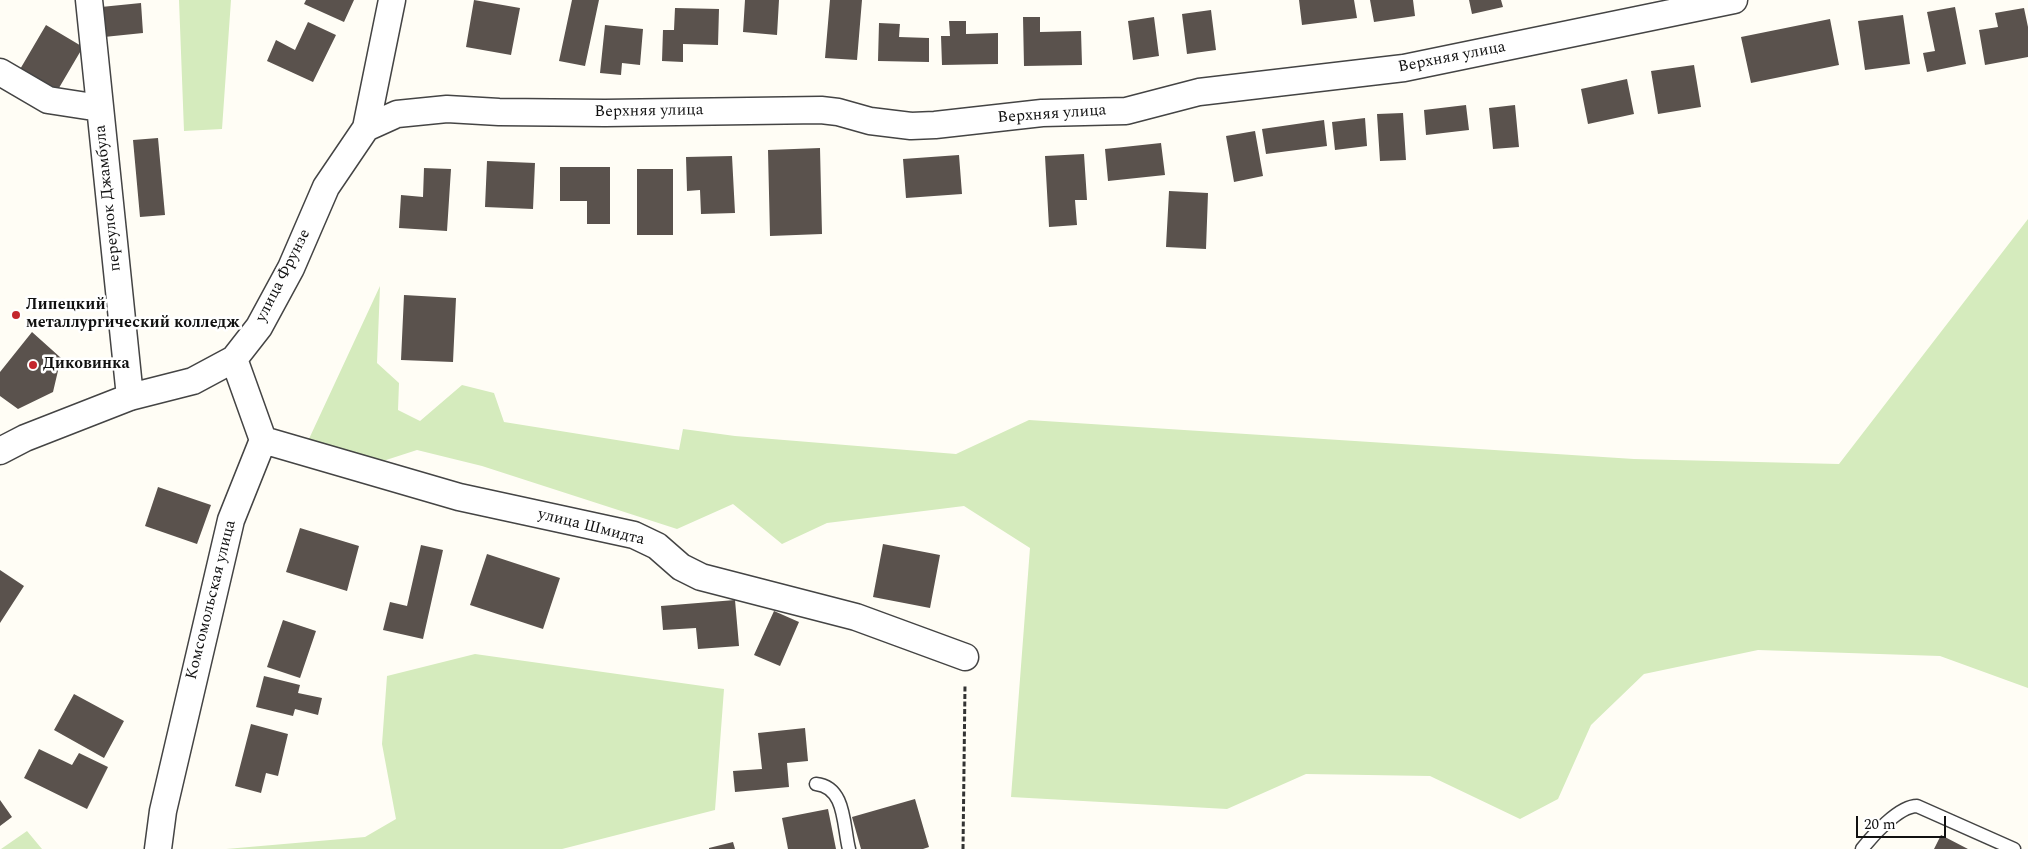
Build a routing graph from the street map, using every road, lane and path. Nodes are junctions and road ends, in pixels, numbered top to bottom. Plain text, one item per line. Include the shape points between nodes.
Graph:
1 (89, 0) edge
2 (392, 0) edge
3 (1734, 0) edge
4 (0, 72) edge
5 (100, 108) junction
6 (366, 128) junction
7 (234, 359) junction
8 (130, 397) junction
9 (263, 440) junction
10 (0, 451) edge
11 (965, 657) joint
12 (816, 784) dead end
13 (158, 849) edge
14 (848, 849) edge
15 (963, 849) edge
16 (1862, 849) edge
17 (2014, 849) edge

1 - 5 street, переулок Джамбула
2 - 6 street
3 - 6 street, Верхняя улица via 1404,68 1199,92 1126,111 1042,114 911,126 870,122 821,110 605,113 446,109 397,114
4 - 5 street via 48,100
5 - 8 street, переулок Джамбула
6 - 7 street, улица Фрунзе via 326,187 291,268 258,327
7 - 8 street, улица Фрунзе via 193,381
7 - 9 street
8 - 10 street, улица Фрунзе via 24,438
9 - 11 street, улица Шмидта via 459,497 634,535 657,546 681,567 701,577 856,618
9 - 13 street, Комсомольская улица via 230,520 163,811
11 - 15 path
12 - 14 lane via 826,785 840,802
16 - 17 lane via 1910,806 1918,806

